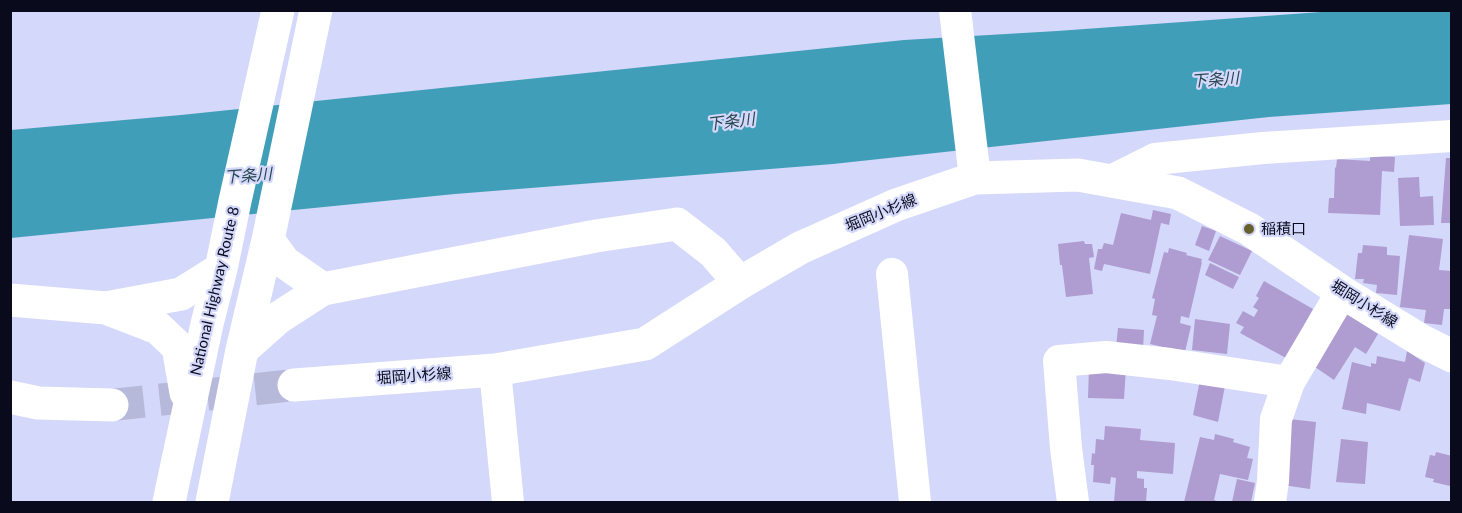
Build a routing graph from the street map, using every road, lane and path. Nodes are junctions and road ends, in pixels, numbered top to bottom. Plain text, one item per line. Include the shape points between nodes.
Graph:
1 (278, 10) edge
2 (316, 10) edge
3 (955, 10) edge
4 (1452, 136) edge
5 (975, 178) junction
6 (1111, 181) junction
7 (271, 224) junction
8 (221, 269) junction
9 (892, 274) dead end
10 (740, 283) junction
11 (323, 289) junction
12 (1342, 292) junction
13 (10, 300) edge
14 (106, 308) junction
15 (242, 350) junction
16 (1452, 356) edge
17 (495, 370) junction
18 (1289, 382) junction
19 (294, 385) tunnel mouth
20 (10, 397) edge
21 (112, 405) tunnel mouth
22 (188, 409) junction
23 (169, 502) edge
24 (212, 502) edge
25 (508, 502) edge
26 (915, 502) edge
27 (1072, 502) edge
28 (1270, 502) edge

1 - 8 main road, National Highway Route 8
2 - 7 main road
3 - 5 street
4 - 6 street via 1155,159
5 - 6 main road, 堀岡小杉線 via 1078,175
5 - 10 main road, 堀岡小杉線 via 896,205 800,248
6 - 12 main road, 堀岡小杉線 via 1178,193 1250,229
7 - 11 main road via 284,262
7 - 15 main road
8 - 14 main road via 181,294
8 - 22 main road, National Highway Route 8
9 - 26 street
10 - 11 main road via 712,252 677,224
10 - 17 main road, 堀岡小杉線 via 645,344
11 - 15 main road via 278,318
12 - 16 main road, 堀岡小杉線
12 - 18 street
13 - 14 main road
14 - 22 main road via 159,328 178,347
15 - 24 main road
17 - 19 main road, 堀岡小杉線
17 - 25 street
18 - 27 street via 1106,357 1059,361
18 - 28 street via 1276,419
20 - 21 main road via 38,403
22 - 23 main road, National Highway Route 8

